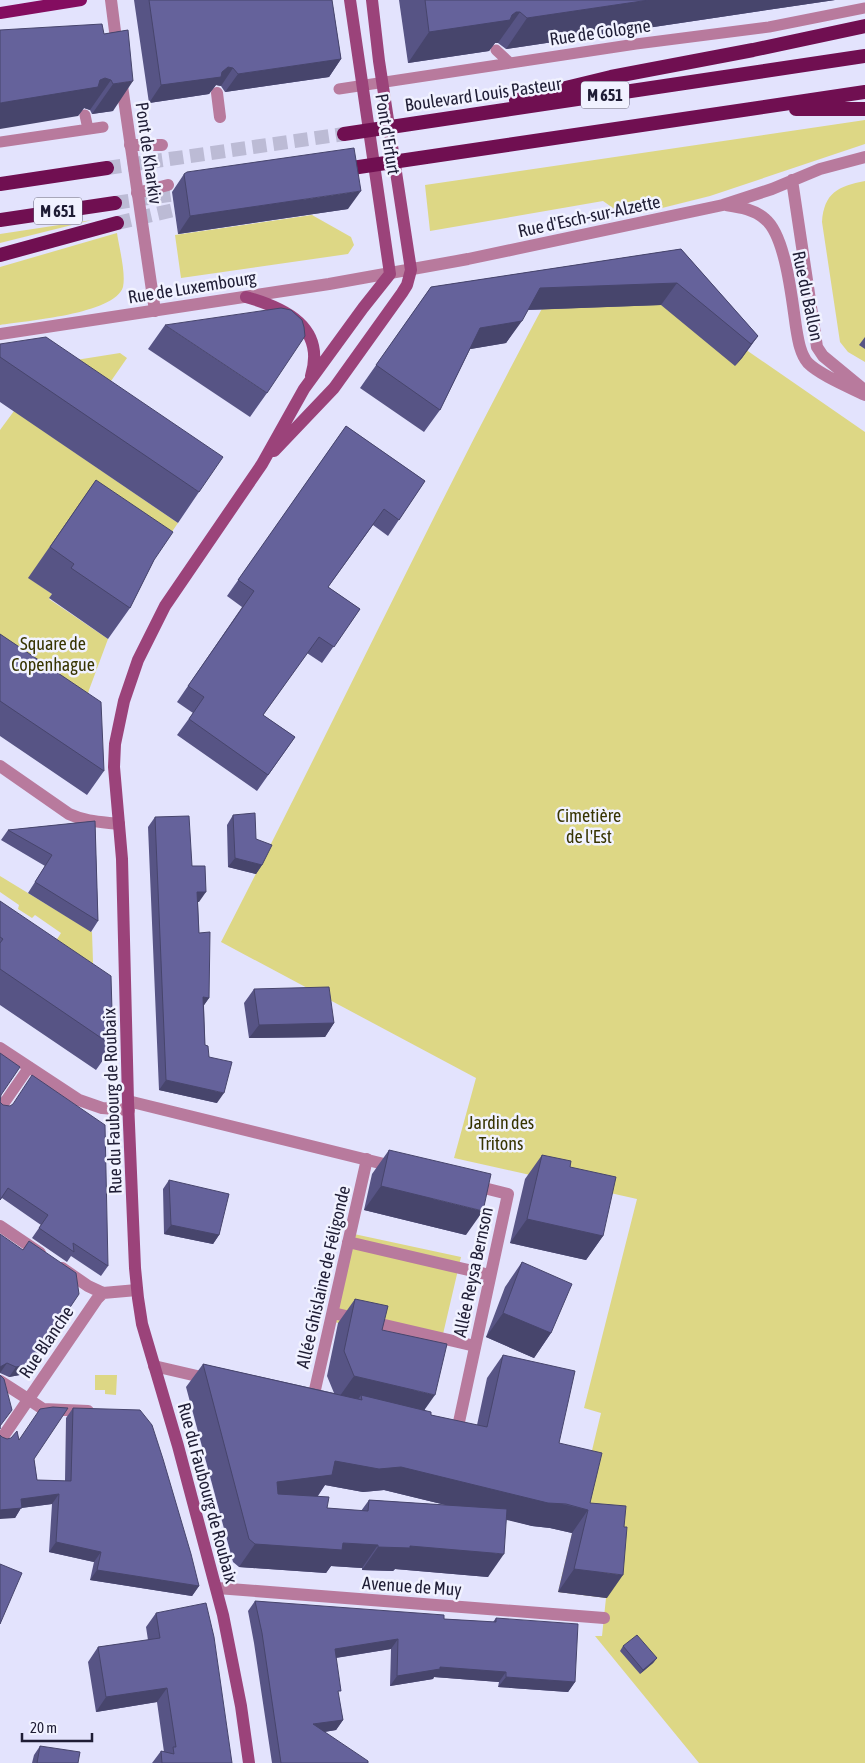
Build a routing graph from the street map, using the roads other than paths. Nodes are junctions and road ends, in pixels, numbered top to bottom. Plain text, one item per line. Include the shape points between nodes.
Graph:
1 (81, 0) edge
2 (111, 0) edge
3 (350, 0) edge
4 (372, 0) edge
5 (865, 8) edge
6 (0, 13) edge
7 (865, 26) edge
8 (496, 50) edge
9 (865, 56) edge
10 (510, 64) junction
11 (339, 89) dead end
12 (865, 92) edge
13 (217, 93) edge
14 (753, 109) junction
15 (865, 109) edge
16 (85, 115) edge
17 (220, 117) dead end
18 (434, 120) junction
19 (103, 127) dead end
20 (88, 129) junction
21 (344, 134) tunnel mouth
22 (0, 142) edge
23 (130, 145) junction
24 (162, 145) dead end
25 (865, 157) edge
26 (107, 168) tunnel mouth
27 (352, 168) edge
28 (792, 180) junction
29 (0, 184) edge
30 (168, 185) dead end
31 (137, 193) junction
32 (115, 203) tunnel mouth
33 (723, 205) junction
34 (0, 220) edge
35 (116, 223) tunnel mouth
36 (0, 255) edge
37 (411, 270) junction
38 (390, 274) junction
39 (246, 297) junction
40 (155, 311) junction
41 (0, 334) edge
42 (309, 381) junction
43 (865, 390) edge
44 (865, 395) edge
45 (262, 464) junction
46 (0, 766) edge
47 (119, 824) junction
48 (0, 1048) edge
49 (29, 1067) junction
50 (129, 1105) junction
51 (0, 1109) edge
52 (367, 1159) junction
53 (405, 1169) edge
54 (461, 1182) edge
55 (0, 1226) edge
56 (348, 1242) junction
57 (490, 1275) junction
58 (137, 1290) junction
59 (103, 1293) junction
60 (333, 1313) junction
61 (475, 1346) junction
62 (154, 1366) junction
63 (0, 1381) edge
64 (219, 1381) edge
65 (28, 1399) junction
66 (312, 1403) edge
67 (101, 1411) edge
68 (446, 1434) edge
69 (0, 1441) edge
70 (217, 1588) junction
71 (604, 1618) dead end
72 (249, 1763) edge

1 - 6 main road
2 - 23 street, Pont de Kharkiv
3 - 38 main road, Pont d'Erfurt
4 - 37 main road, Pont d'Erfurt
5 - 10 lane, Rue de Cologne via 769,27
7 - 18 highway via 611,76
8 - 10 lane
9 - 18 highway, Boulevard Louis Pasteur / M 651
10 - 11 lane, Rue de Cologne
12 - 14 highway, M 651
13 - 17 street
14 - 15 highway
14 - 27 highway, M 651
16 - 20 lane
18 - 21 highway, Boulevard Louis Pasteur / M 651
19 - 20 lane
20 - 22 lane
23 - 24 street
23 - 31 street, Pont de Kharkiv
25 - 28 street
26 - 29 highway, M 651
28 - 33 street, Rue d'Esch-sur-Alzette
28 - 43 street, Rue du Ballon via 817,347
30 - 31 street
31 - 40 street, Pont de Kharkiv
32 - 34 highway, M 651
33 - 37 street, Rue d'Esch-sur-Alzette
33 - 44 street, Rue du Ballon via 755,212 773,228 785,263 802,353 816,369
35 - 36 highway
37 - 38 street, Rue d'Esch-sur-Alzette
37 - 45 main road, Rue du Faubourg de Roubaix via 408,285 334,388
38 - 39 street, Rue de Luxembourg
38 - 42 main road, Rue du Faubourg de Roubaix
39 - 40 street, Rue de Luxembourg
39 - 42 main road via 282,310 302,325 313,355
40 - 41 street, Rue de Luxembourg
42 - 45 main road, Rue du Faubourg de Roubaix
45 - 47 main road, Rue du Faubourg de Roubaix via 175,588 138,660 124,701 115,744
46 - 47 street via 70,814
47 - 50 main road, Rue du Faubourg de Roubaix
48 - 49 street
49 - 50 street via 79,1100 102,1108
49 - 51 lane
50 - 52 street
50 - 58 main road, Rue du Faubourg de Roubaix
52 - 53 street
52 - 56 street, Allée Ghislaine de Féligonde
54 - 57 street, Allée Reysa Bernson via 508,1194
55 - 59 street
56 - 57 street
56 - 60 street, Allée Ghislaine de Féligonde
57 - 61 street, Allée Reysa Bernson
58 - 59 street
58 - 62 main road, Rue du Faubourg de Roubaix via 142,1324
59 - 65 street, Rue Blanche
60 - 61 street
60 - 66 street, Allée Ghislaine de Féligonde
61 - 68 street, Allée Reysa Bernson via 456,1436
62 - 64 street
62 - 70 main road, Rue du Faubourg de Roubaix
63 - 65 street
65 - 67 street via 43,1409
65 - 69 street, Rue Blanche
70 - 71 street, Avenue de Muy
70 - 72 main road, Rue du Faubourg de Roubaix

